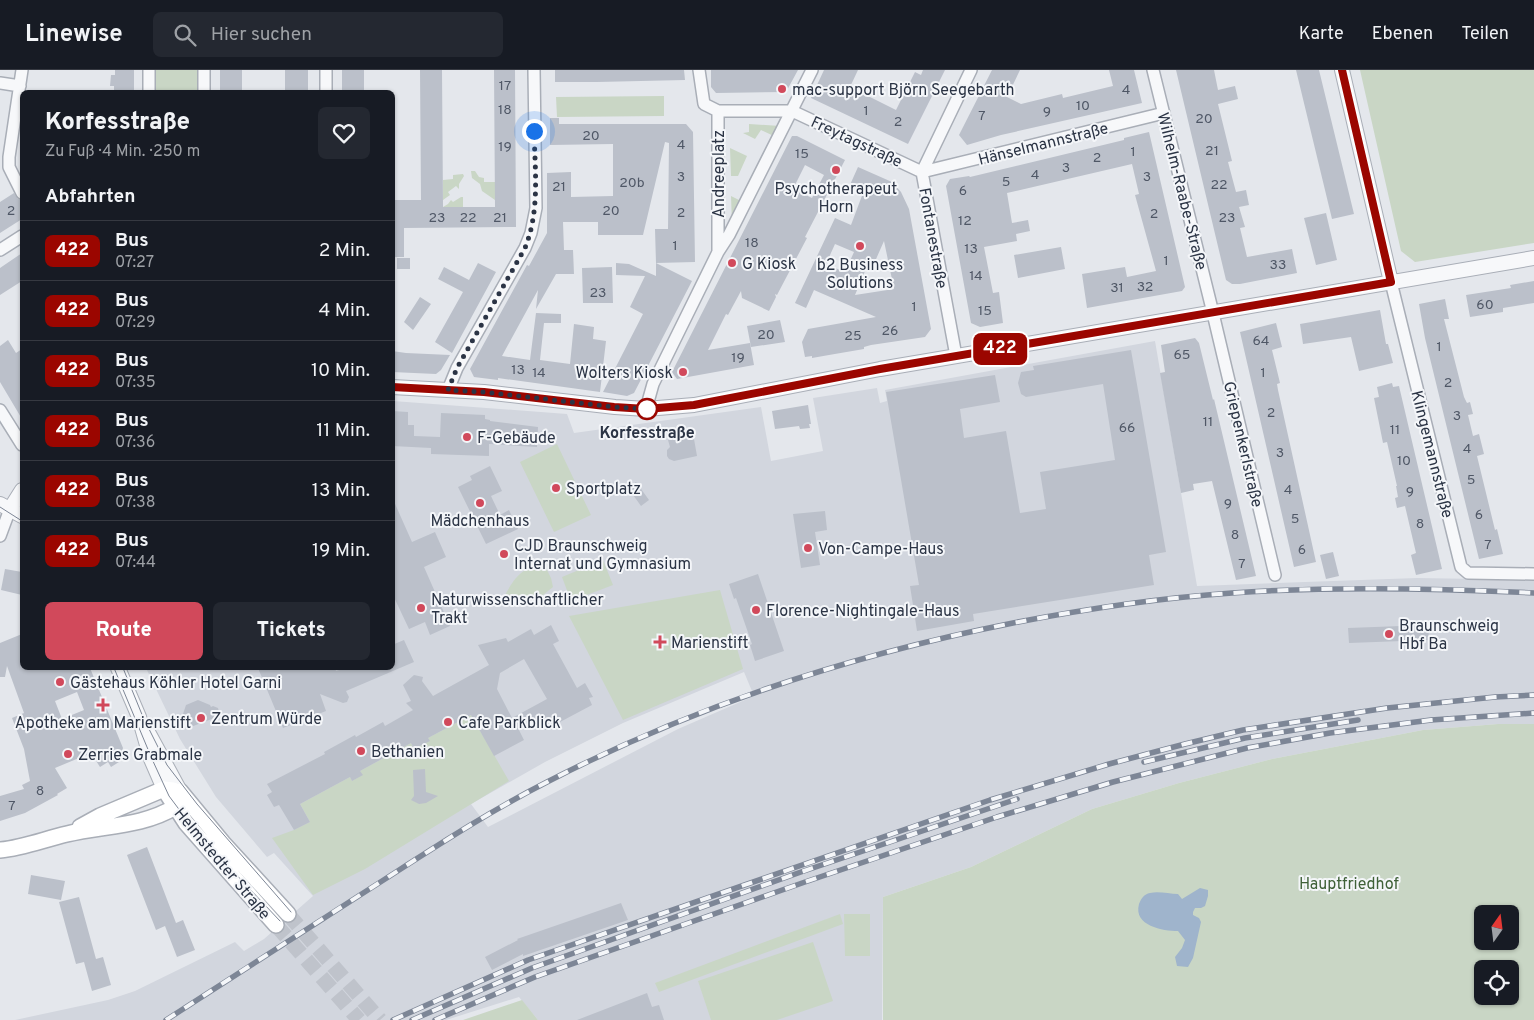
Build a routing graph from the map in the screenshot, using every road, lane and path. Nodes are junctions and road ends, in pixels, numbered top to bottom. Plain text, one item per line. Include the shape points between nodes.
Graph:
1 (22, 70) edge
2 (149, 70) edge
3 (204, 70) edge
4 (326, 70) edge
5 (534, 70) edge
6 (699, 70) edge
7 (812, 70) edge
8 (971, 70) edge
9 (1153, 70) edge
10 (1342, 70) edge
11 (0, 83) edge
12 (20, 86) junction
13 (149, 90) edge
14 (204, 90) edge
15 (326, 90) edge
16 (792, 110) junction
17 (718, 111) junction
18 (1164, 114) junction
19 (922, 172) junction
20 (20, 189) edge
21 (20, 237) edge
22 (0, 250) edge
23 (718, 252) junction
24 (1534, 258) edge
25 (1391, 282) junction
26 (1213, 312) junction
27 (956, 356) junction
28 (395, 387) edge
29 (448, 390) junction
30 (646, 409) junction
31 (0, 410) edge
32 (20, 442) edge
33 (20, 492) edge
34 (5, 506) edge
35 (20, 515) edge
36 (0, 536) edge
37 (1534, 574) edge
38 (1275, 576) dead end
39 (119, 670) edge
40 (139, 717) junction
41 (164, 789) junction
42 (180, 791) junction
43 (175, 808) junction
44 (69, 833) junction
45 (0, 850) edge
46 (288, 914) tunnel mouth
47 (276, 925) tunnel mouth

1 - 12 street
2 - 13 street
3 - 14 street
4 - 15 street
5 - 29 street via 536,208 531,233
6 - 17 street via 704,104
7 - 16 street
8 - 19 street, Fontanestraße
9 - 18 street, Wilhelm-Raabe-Straße
10 - 25 street
11 - 12 street
12 - 20 street via 9,157 9,168
16 - 17 street, Andreeplatz
16 - 19 street, Freytagstraße
16 - 23 street via 730,235
17 - 23 street, Andreeplatz
18 - 19 street, Hänselmannstraße
18 - 26 street, Wilhelm-Raabe-Straße
19 - 27 street, Fontanestraße
21 - 22 street
23 - 30 street via 653,384
24 - 25 street
25 - 26 street
25 - 37 street, Klingemannstraße via 1461,568 1468,572
26 - 27 street
26 - 38 street, Griepenkerlstraße
27 - 30 street via 694,405
28 - 29 street
29 - 30 street
31 - 32 street
33 - 34 street
34 - 35 street
34 - 36 street
39 - 40 street, Helmstedter Straße
40 - 41 street, Helmstedter Straße
40 - 42 street, Helmstedter Straße
41 - 42 main road
41 - 43 main road, Helmstedter Straße
41 - 44 main road
42 - 43 main road
42 - 46 main road, Helmstedter Straße
43 - 44 main road via 149,819
43 - 47 main road, Helmstedter Straße
44 - 45 main road

